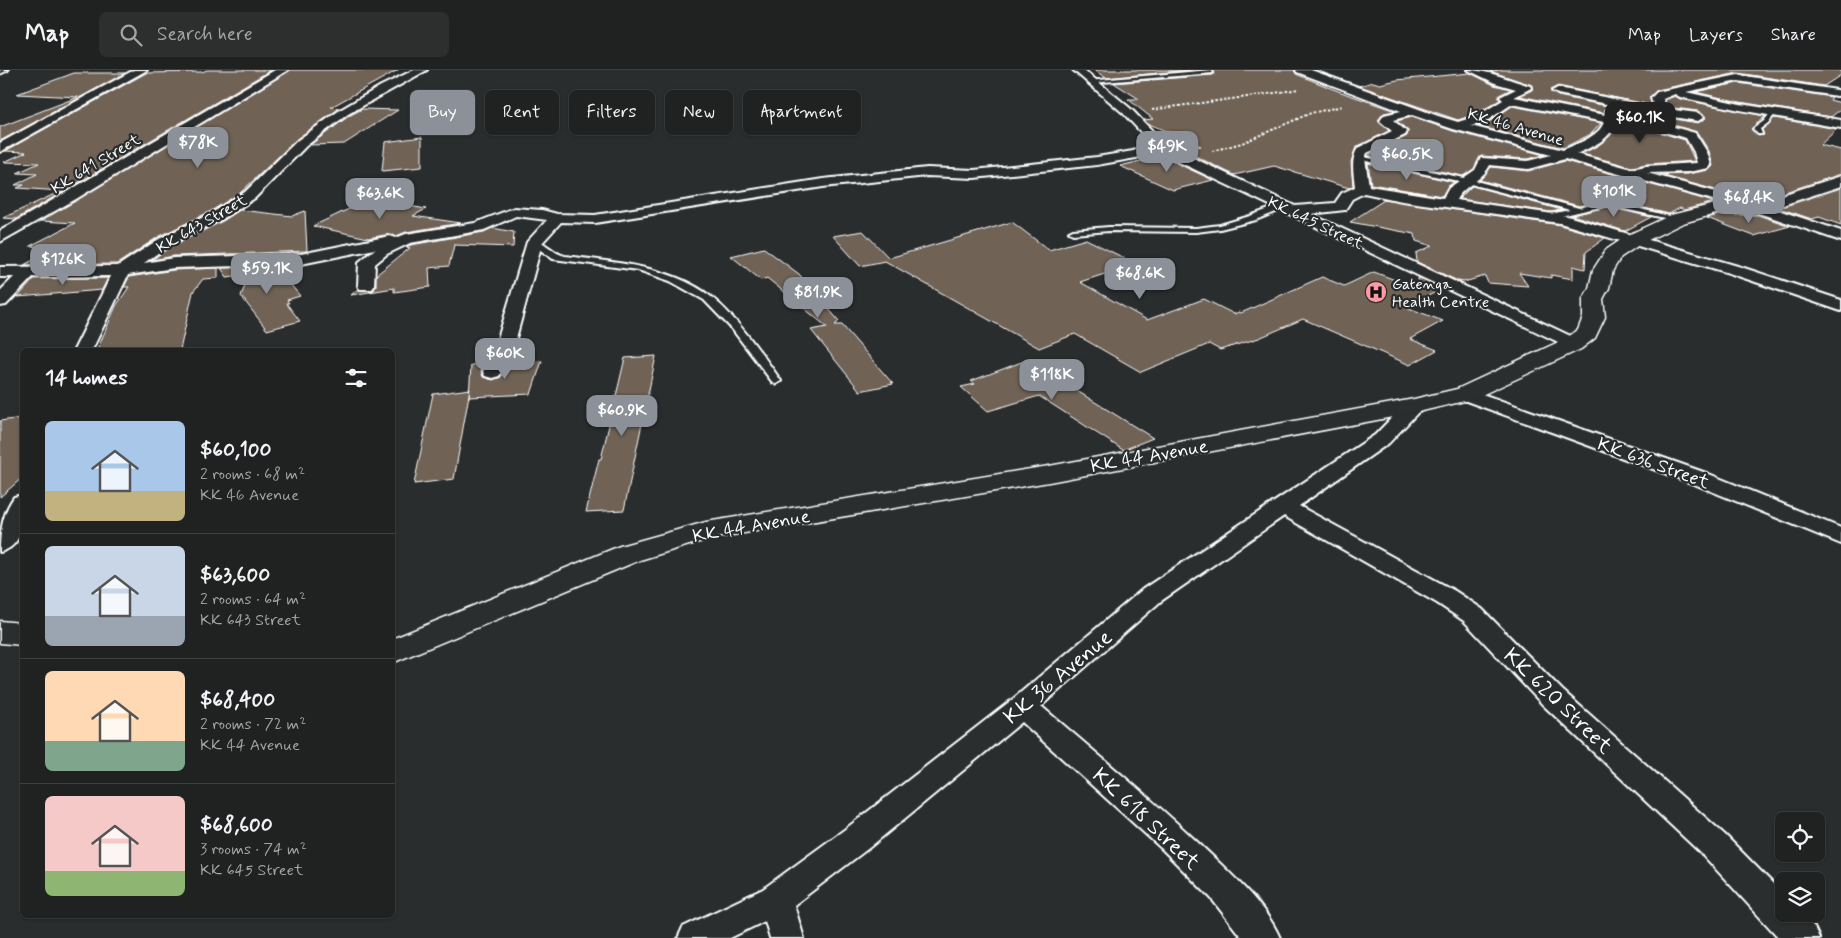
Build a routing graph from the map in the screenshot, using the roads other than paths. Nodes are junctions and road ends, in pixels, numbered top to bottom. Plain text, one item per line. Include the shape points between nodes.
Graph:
1 (142, 70) edge
2 (283, 70) edge
3 (422, 70) edge
4 (1078, 70) edge
5 (1301, 70) edge
6 (1472, 70) edge
7 (1211, 72) dead end
8 (1091, 81) junction
9 (1534, 90) junction
10 (1669, 92) junction
11 (1837, 93) dead end
12 (1510, 100) junction
13 (1620, 104) junction
14 (1412, 111) junction
15 (1661, 112) junction
16 (1772, 112) junction
17 (1698, 117) dead end
18 (1611, 120) junction
19 (1841, 124) edge
20 (1457, 126) junction
21 (1760, 133) dead end
22 (1162, 145) junction
23 (0, 148) edge
24 (1560, 155) junction
25 (1359, 158) junction
26 (1628, 174) junction
27 (1468, 181) junction
28 (1841, 181) edge
29 (1362, 188) junction
30 (1447, 203) junction
31 (1758, 208) junction
32 (1288, 209) junction
33 (1579, 210) junction
34 (1548, 216) junction
35 (557, 218) junction
36 (1677, 219) junction
37 (0, 221) edge
38 (28, 222) junction
39 (1073, 232) dead end
40 (1841, 236) edge
41 (0, 237) edge
42 (406, 239) junction
43 (1635, 239) junction
44 (535, 242) junction
45 (122, 271) junction
46 (0, 272) edge
47 (27, 272) junction
48 (366, 286) dead end
49 (0, 301) edge
50 (1841, 306) edge
51 (1573, 344) junction
52 (84, 348) edge
53 (492, 372) dead end
54 (776, 381) dead end
55 (1465, 394) junction
56 (1414, 406) junction
57 (1283, 506) junction
58 (20, 507) edge
59 (1841, 537) edge
60 (0, 545) edge
61 (0, 632) edge
62 (20, 634) edge
63 (395, 651) edge
64 (1022, 706) junction
65 (775, 900) junction
66 (695, 938) edge
67 (787, 938) edge
68 (1263, 938) edge
69 (1802, 938) edge

1 - 23 street
2 - 38 street, KK 641 Street
3 - 45 street, KK 643 Street via 344,112 302,143 250,195 217,216 164,242
4 - 8 street, KK 645 Street
5 - 14 street, KK 46 Avenue
6 - 9 street
7 - 8 lane
8 - 22 street, KK 645 Street
9 - 12 street via 1506,97
9 - 13 street via 1551,93 1564,89
10 - 11 street via 1738,78
10 - 15 street via 1657,98
10 - 16 street
12 - 18 street
12 - 20 street via 1481,119
13 - 15 street
13 - 18 street via 1612,110
14 - 20 street, KK 46 Avenue
14 - 25 street via 1388,118 1386,121 1401,132 1362,151
15 - 17 street
15 - 26 street via 1658,126 1691,136 1700,148 1704,165 1647,169
16 - 19 street
16 - 21 lane via 1756,129
18 - 24 street via 1605,132
20 - 24 street, KK 46 Avenue
22 - 32 street, KK 645 Street via 1182,158
22 - 35 street via 1136,154 1097,161 974,174 927,172 806,185 595,219
24 - 26 street, KK 46 Avenue
24 - 27 street via 1531,165 1487,161 1480,172
25 - 27 lane
25 - 29 street
26 - 31 street, KK 46 Avenue
27 - 30 street via 1454,191
27 - 33 lane
28 - 31 main road, KK 44 Avenue
29 - 30 street
29 - 32 street via 1347,196 1340,207
30 - 34 street
31 - 36 main road, KK 44 Avenue via 1719,208
31 - 40 street, KK 46 Avenue
32 - 39 lane via 1204,229
32 - 51 street, KK 645 Street
33 - 34 lane
33 - 36 lane via 1608,203
34 - 43 street
35 - 42 street via 514,212 479,227
35 - 44 street
36 - 43 main road, KK 44 Avenue
37 - 38 street
38 - 41 street, KK 641 Street
42 - 45 street via 301,259 174,263
42 - 48 street via 367,262
43 - 50 street
43 - 51 main road, KK 44 Avenue via 1613,254 1603,270 1593,299 1594,317 1587,332
44 - 53 street via 506,342
44 - 54 lane via 556,257 639,268 673,279 708,298 735,327
45 - 47 street
45 - 52 street, KK 643 Street
46 - 47 street
47 - 49 street
51 - 55 main road, KK 44 Avenue
55 - 56 main road, KK 44 Avenue
55 - 59 street, KK 636 Street via 1770,505
56 - 57 street, KK 36 Avenue via 1382,438
56 - 63 main road, KK 44 Avenue via 1049,474 706,530 630,553
57 - 64 street, KK 36 Avenue via 1152,595
57 - 69 street, KK 620 Street via 1473,615 1552,697 1714,845
58 - 60 street via 10,534
61 - 62 main road
64 - 65 street, KK 36 Avenue
64 - 68 street, KK 618 Street via 1173,839 1222,888
65 - 66 street, KK 36 Avenue
65 - 67 street

